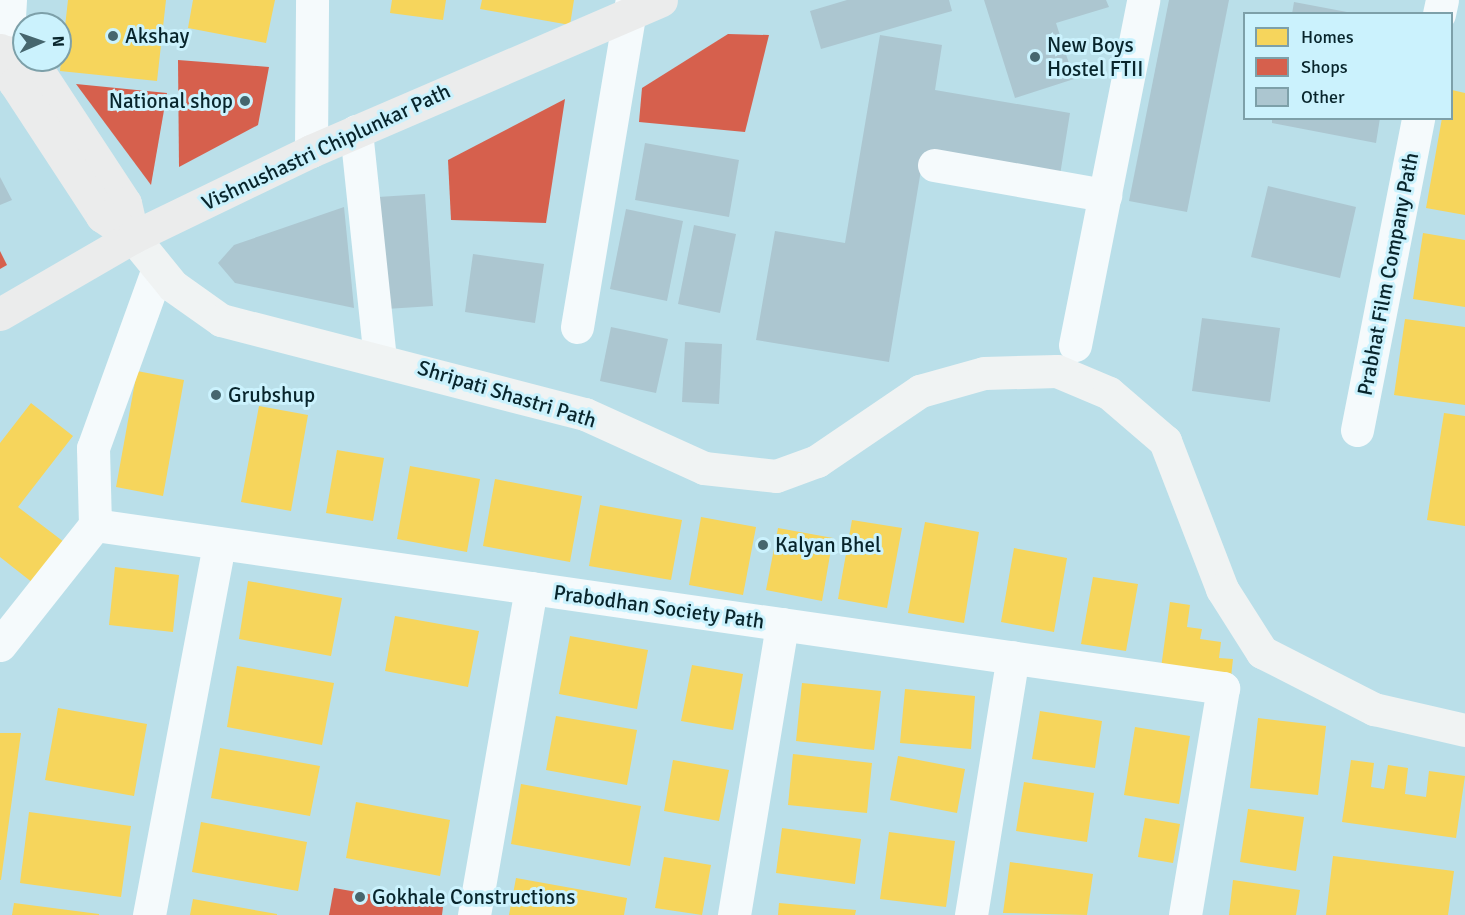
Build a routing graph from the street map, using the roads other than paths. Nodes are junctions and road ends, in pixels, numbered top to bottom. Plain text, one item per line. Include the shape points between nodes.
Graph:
1 (10, 0) edge
2 (312, 0) edge
3 (661, 0) edge
4 (1143, 0) edge
5 (631, 6) edge
6 (4, 51) edge
7 (1418, 120) edge
8 (356, 131) junction
9 (311, 151) junction
10 (934, 165) dead end
11 (1105, 195) junction
12 (133, 237) junction
13 (157, 271) junction
14 (0, 314) edge
15 (578, 327) dead end
16 (1075, 345) dead end
17 (380, 358) junction
18 (1357, 430) dead end
19 (95, 525) junction
20 (219, 544) junction
21 (531, 588) junction
22 (782, 624) junction
23 (0, 645) edge
24 (1013, 657) junction
25 (1465, 729) edge
26 (149, 915) edge
27 (474, 915) edge
28 (734, 915) edge
29 (971, 915) edge
30 (1185, 915) edge

1 - 6 street
2 - 9 street
3 - 5 main road, Vishnushastri Chiplunkar Path
4 - 11 street
5 - 8 main road, Vishnushastri Chiplunkar Path
5 - 15 street
6 - 12 main road via 15,84 102,216
7 - 18 street, Prabhat Film Company Path
8 - 9 main road, Vishnushastri Chiplunkar Path
8 - 17 street
9 - 12 main road, Vishnushastri Chiplunkar Path
10 - 11 street
11 - 16 street
12 - 13 street, Shripati Shastri Path
12 - 14 main road, Vishnushastri Chiplunkar Path
13 - 17 street, Shripati Shastri Path via 221,320
13 - 19 street via 93,448
17 - 25 street, Shripati Shastri Path via 585,414 704,468 776,476 817,461 920,391 984,373 1057,371 1109,393 1165,441 1222,589 1262,652 1374,710
19 - 20 street, Prabodhan Society Path
19 - 23 street
20 - 21 street, Prabodhan Society Path
20 - 26 street
21 - 22 street, Prabodhan Society Path
21 - 27 street
22 - 24 street, Prabodhan Society Path
22 - 28 street
24 - 29 street
24 - 30 street, Prabodhan Society Path via 1223,688

